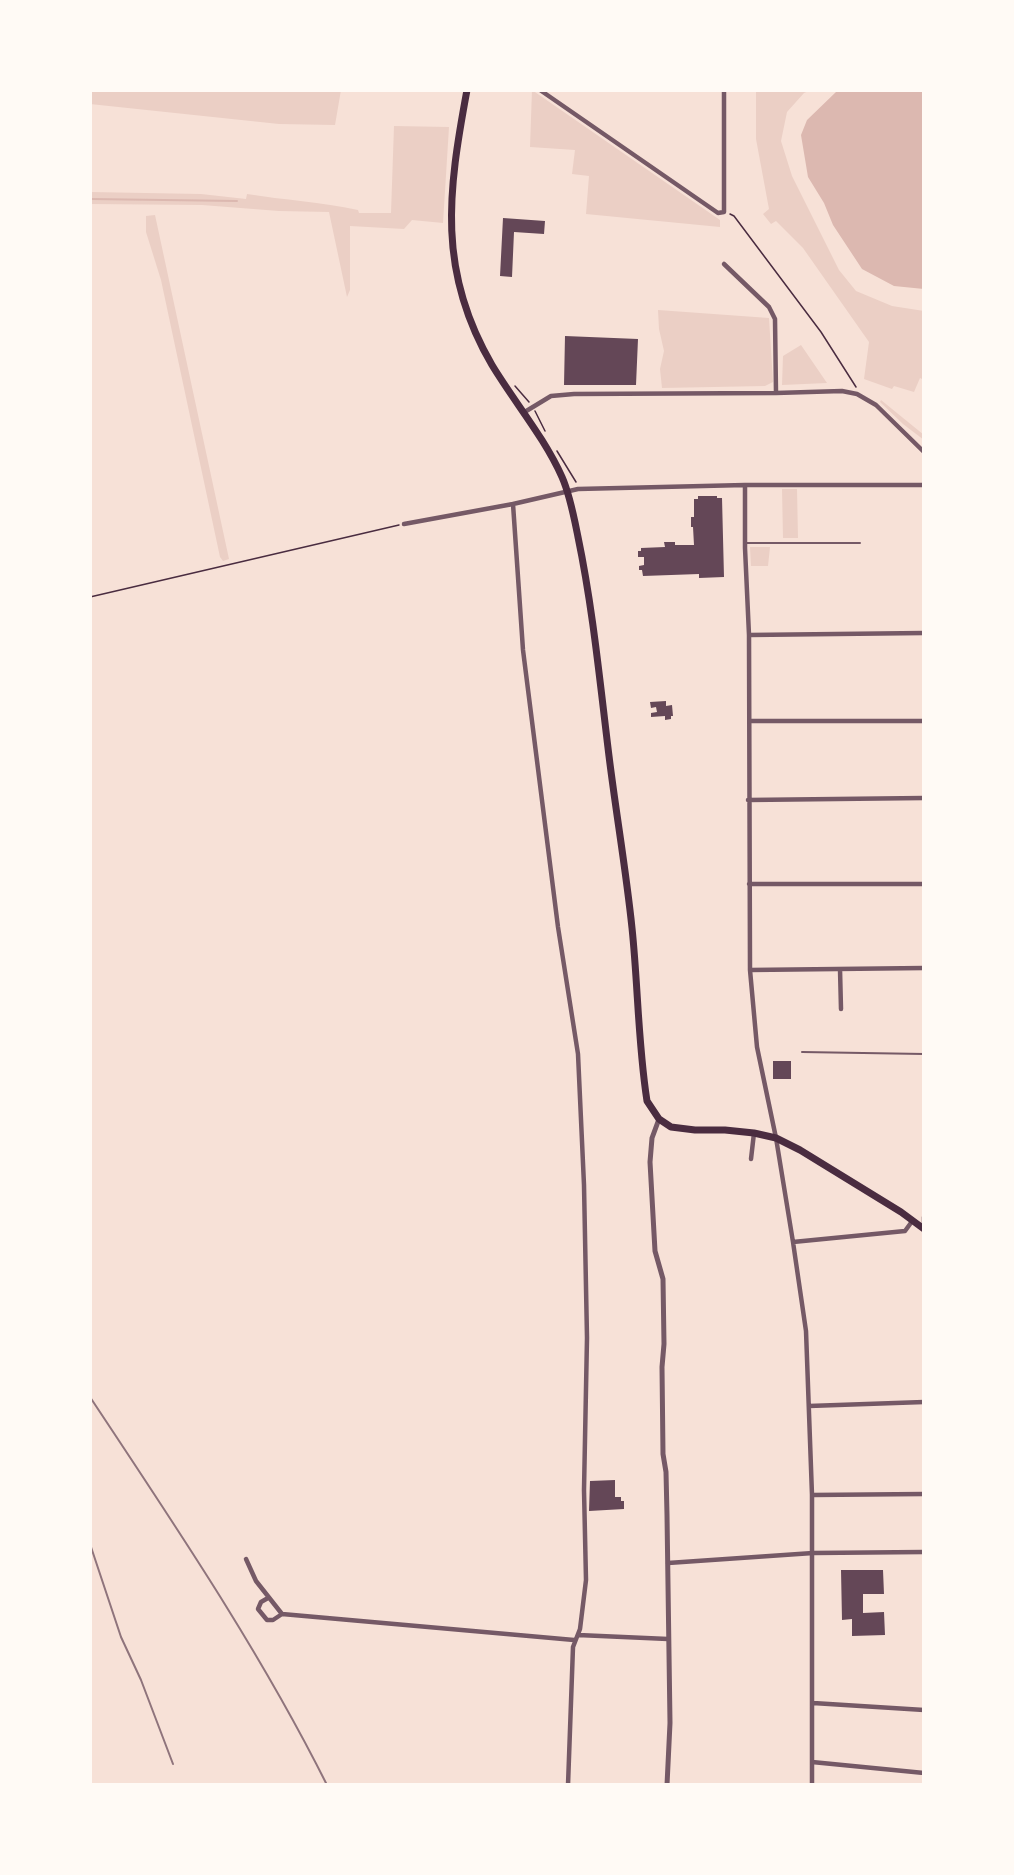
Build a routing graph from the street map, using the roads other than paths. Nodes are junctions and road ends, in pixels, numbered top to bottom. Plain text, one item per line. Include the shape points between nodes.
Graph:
1 (467, 90) edge
2 (540, 90) edge
3 (724, 90) edge
4 (724, 264) dead end
5 (776, 393) junction
6 (523, 412) junction
7 (924, 452) edge
8 (745, 485) junction
9 (924, 485) edge
10 (567, 492) junction
11 (513, 504) junction
12 (404, 524) road end
13 (745, 543) junction
14 (860, 543) dead end
15 (924, 633) edge
16 (749, 635) junction
17 (924, 721) edge
18 (750, 722) junction
19 (924, 798) edge
20 (748, 800) junction
21 (749, 884) junction
22 (924, 884) edge
23 (924, 968) edge
24 (840, 969) junction
25 (750, 970) junction
26 (841, 1009) dead end
27 (802, 1052) dead end
28 (924, 1054) edge
29 (659, 1119) junction
30 (754, 1133) junction
31 (776, 1138) junction
32 (751, 1159) dead end
33 (924, 1217) edge
34 (913, 1220) junction
35 (924, 1229) edge
36 (794, 1242) junction
37 (924, 1402) edge
38 (809, 1406) junction
39 (924, 1494) edge
40 (812, 1495) junction
41 (924, 1552) edge
42 (813, 1553) junction
43 (246, 1559) dead end
44 (668, 1563) junction
45 (268, 1598) junction
46 (282, 1614) junction
47 (576, 1637) junction
48 (668, 1639) junction
49 (813, 1703) junction
50 (924, 1710) edge
51 (812, 1762) junction
52 (924, 1773) edge
53 (568, 1785) edge
54 (668, 1785) edge
55 (812, 1785) edge

1 - 6 main road via 451,197 454,261 474,328
2 - 3 street via 718,213 724,212
4 - 5 street via 769,307 775,319
5 - 6 street via 574,393 551,396
5 - 7 street via 857,394 876,405
6 - 10 main road via 549,453
8 - 9 street
8 - 10 street
8 - 13 street
10 - 11 street
10 - 29 main road via 583,564 627,886 645,1088 647,1101
11 - 12 street
11 - 47 street via 523,650 578,1054 587,1338 586,1580
13 - 14 lane
13 - 16 street
15 - 16 street
16 - 18 street
17 - 18 street
18 - 20 street
19 - 20 street
20 - 21 street
21 - 22 street
21 - 25 street
23 - 24 street
24 - 25 street
24 - 26 street
25 - 31 street via 757,1047
27 - 28 lane
29 - 30 main road via 682,1129
29 - 44 street via 650,1162 656,1251 663,1279 663,1454
30 - 31 main road
30 - 32 street
31 - 34 main road
31 - 36 street
33 - 35 street
34 - 35 main road
34 - 36 street via 905,1231
36 - 38 street via 806,1331
37 - 38 street
38 - 40 street
39 - 40 street
40 - 42 street
41 - 42 street
42 - 44 street
42 - 49 street
43 - 45 street
44 - 48 street
45 - 46 street
45 - 46 street via 261,1602 261,1614 267,1620
46 - 47 street
47 - 48 street
47 - 53 street
48 - 54 street
49 - 50 street
49 - 51 street
51 - 52 street
51 - 55 street

